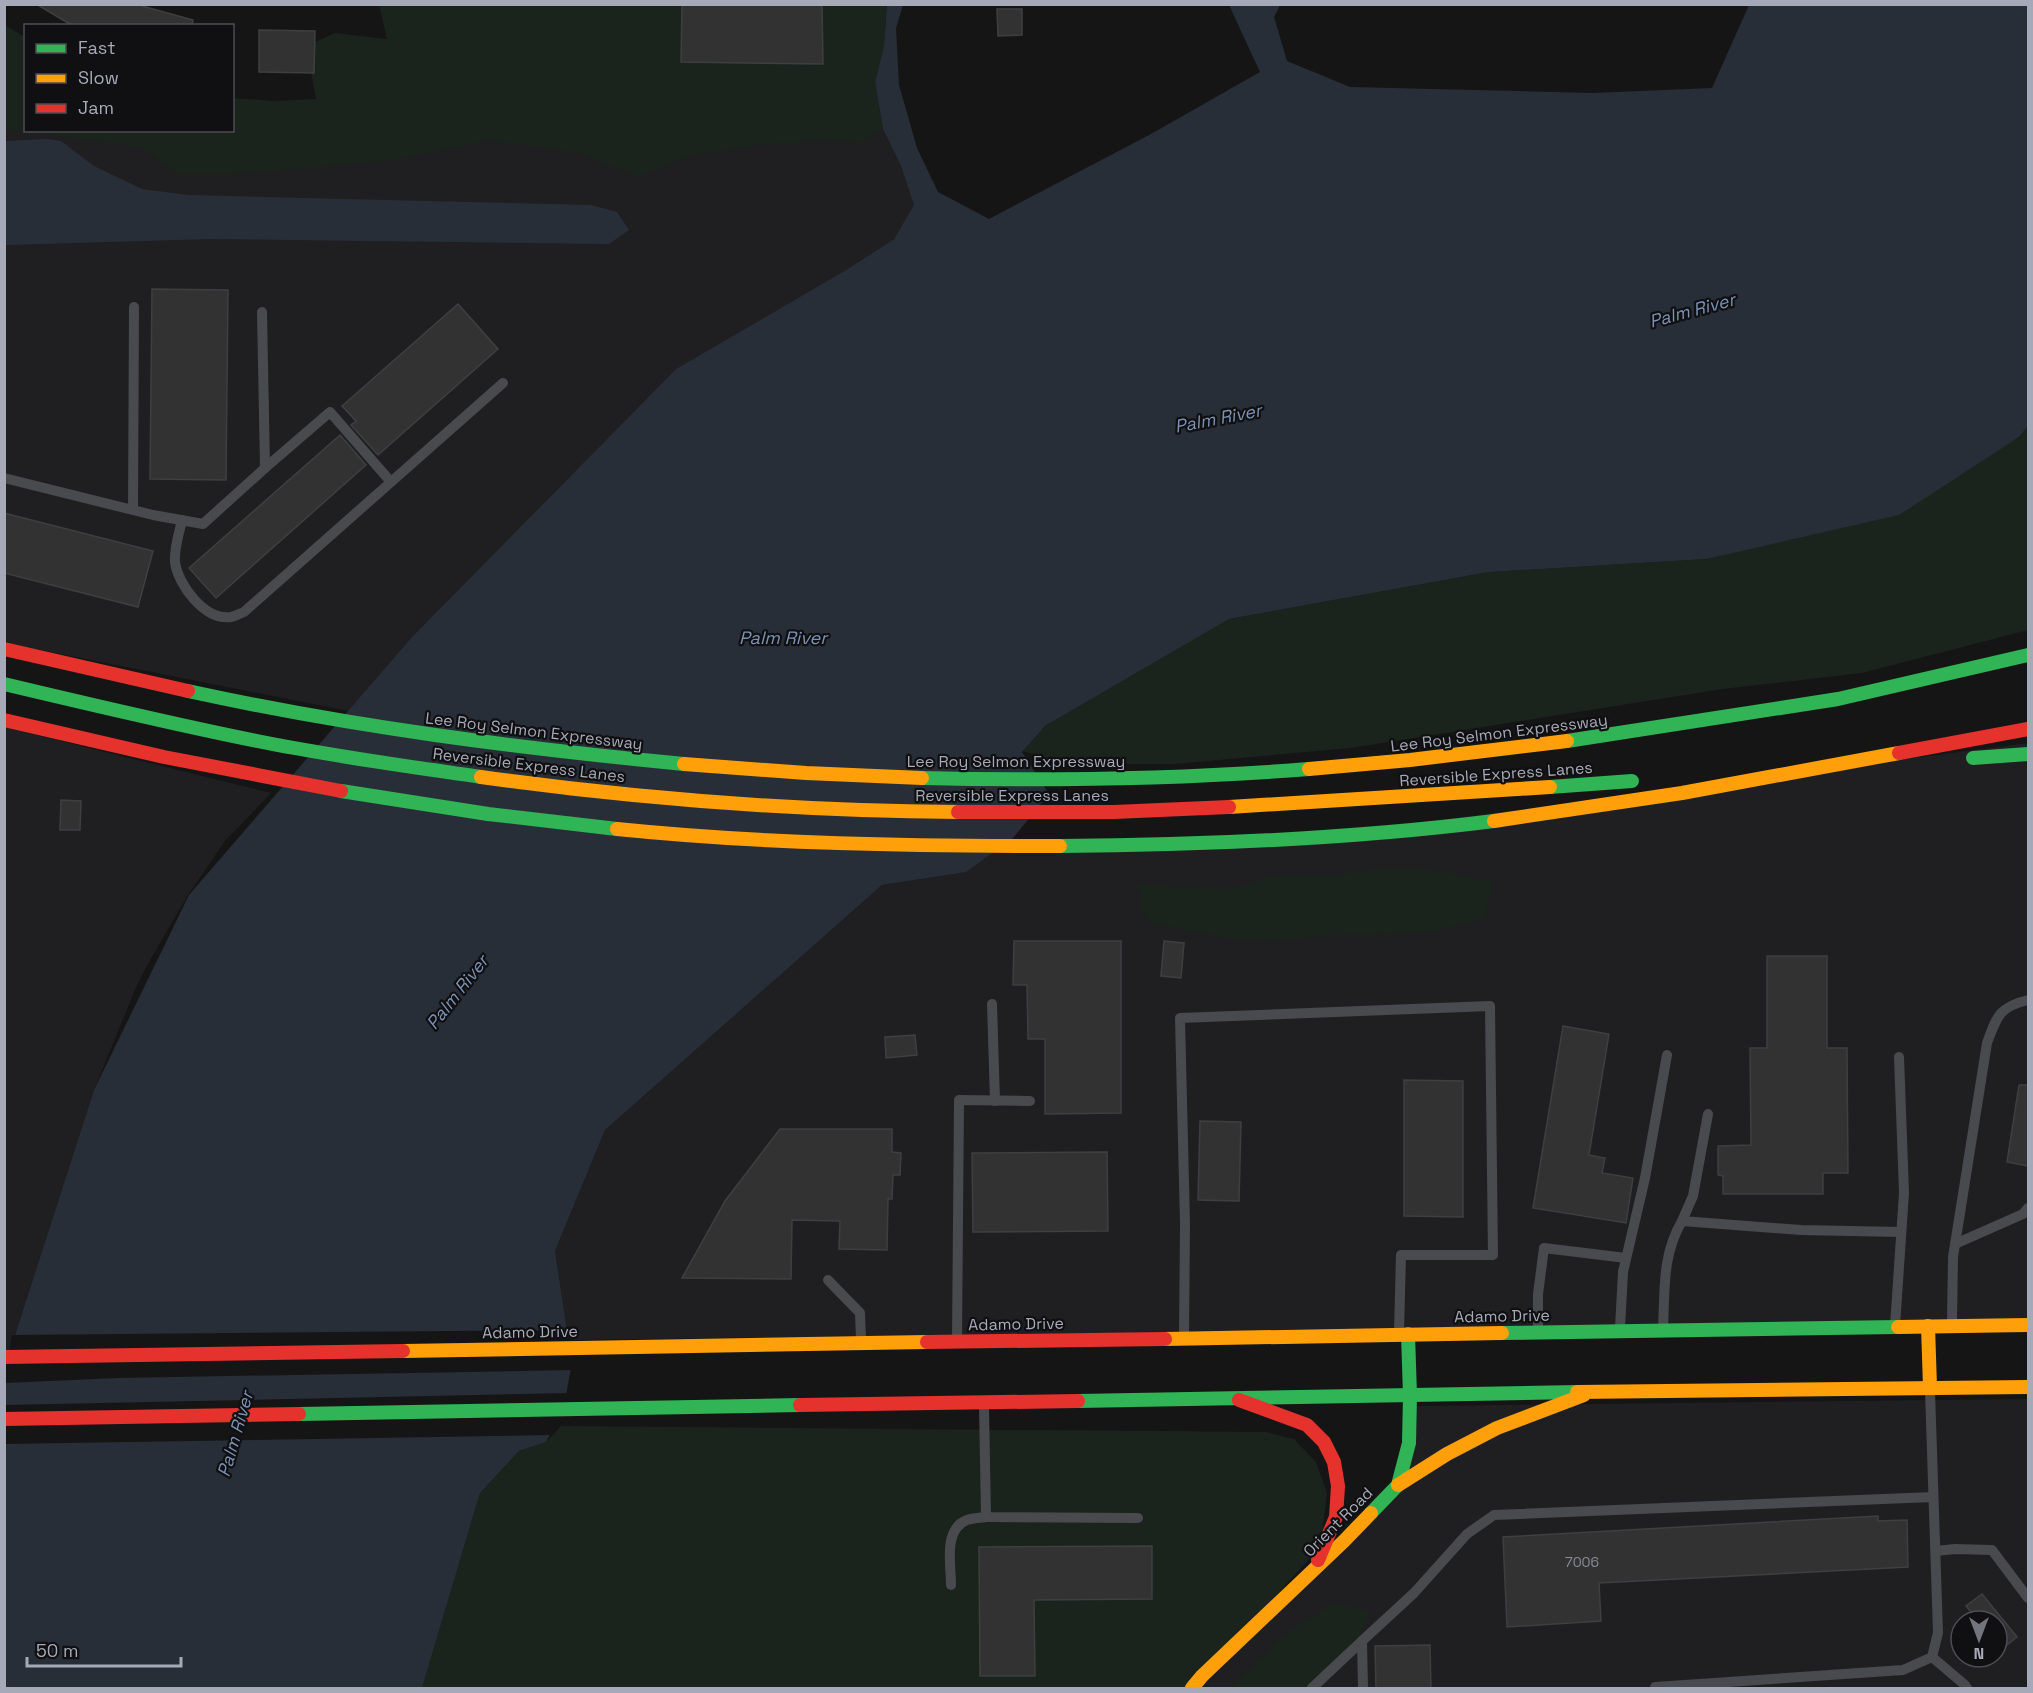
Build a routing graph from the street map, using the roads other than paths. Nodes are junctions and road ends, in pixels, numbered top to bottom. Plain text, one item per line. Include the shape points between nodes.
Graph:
1 (134, 307) dead end
2 (262, 312) dead end
3 (503, 384) dead end
4 (265, 468) junction
5 (4, 478) edge
6 (391, 482) junction
7 (133, 510) junction
8 (182, 520) junction
9 (4, 649) edge
10 (2028, 655) edge
11 (4, 684) edge
12 (4, 720) edge
13 (2028, 729) edge
14 (2028, 754) edge
15 (1959, 759) dead end
16 (1935, 760) dead end
17 (1691, 777) dead end
18 (1646, 780) dead end
19 (2028, 1000) edge
20 (992, 1004) dead end
21 (1667, 1055) dead end
22 (1899, 1057) dead end
23 (994, 1101) junction
24 (1030, 1101) dead end
25 (1708, 1114) dead end
26 (2028, 1208) edge
27 (1682, 1221) junction
28 (1901, 1232) junction
29 (1955, 1244) junction
30 (1626, 1258) junction
31 (828, 1280) dead end
32 (2028, 1325) edge
33 (1895, 1326) junction
34 (1929, 1326) junction
35 (1952, 1326) junction
36 (1663, 1330) junction
37 (1620, 1331) junction
38 (1538, 1332) junction
39 (1403, 1335) junction
40 (1184, 1338) junction
41 (957, 1341) junction
42 (861, 1343) junction
43 (4, 1357) edge
44 (2028, 1387) edge
45 (1930, 1388) junction
46 (1593, 1392) junction
47 (1410, 1395) junction
48 (1237, 1399) junction
49 (984, 1403) junction
50 (4, 1419) edge
51 (1398, 1485) junction
52 (1933, 1497) junction
53 (986, 1517) junction
54 (1138, 1518) dead end
55 (1935, 1551) junction
56 (1313, 1570) junction
57 (951, 1584) dead end
58 (2028, 1598) edge
59 (1362, 1641) junction
60 (1932, 1657) junction
61 (1655, 1687) edge
62 (1192, 1689) edge
63 (1312, 1689) edge
64 (1363, 1689) edge
65 (1966, 1689) edge

1 - 7 lane
2 - 4 lane
3 - 6 lane
4 - 6 lane via 330,412
4 - 8 lane via 203,524
5 - 7 lane
6 - 8 lane via 244,612 232,617 207,610 184,588 175,560
7 - 8 lane
9 - 10 main road, Lee Roy Selmon Expressway via 221,699 439,737 722,768 916,778 1067,780 1235,775 1470,755 1854,695
11 - 18 main road, Reversible Express Lanes via 177,725 371,761 597,791 784,806 973,813 1114,812
12 - 13 main road via 168,759 403,802 532,819 773,841 972,847 1266,840 1470,824 1731,784
14 - 15 main road
16 - 17 main road
19 - 29 lane via 2013,1004 1997,1016 1987,1043
20 - 23 lane
21 - 30 lane
22 - 28 lane via 1904,1193
23 - 24 lane
23 - 41 lane via 959,1100
25 - 27 lane via 1693,1196
26 - 29 lane via 2023,1214
27 - 28 lane via 1801,1230
27 - 36 lane via 1670,1244 1665,1267
28 - 33 lane
29 - 35 lane
30 - 37 lane
30 - 38 lane via 1544,1248
31 - 42 lane via 860,1313
32 - 35 main road, Adamo Drive
33 - 34 main road, Adamo Drive
33 - 36 main road, Adamo Drive
34 - 35 main road, Adamo Drive
34 - 45 main road
36 - 37 main road, Adamo Drive
37 - 38 main road, Adamo Drive
38 - 39 main road, Adamo Drive
39 - 40 main road, Adamo Drive
39 - 40 lane via 1401,1255 1493,1255 1490,1006 1180,1018
39 - 47 main road, Orient Road
40 - 41 main road, Adamo Drive
41 - 42 main road, Adamo Drive
42 - 43 main road, Adamo Drive
44 - 45 main road
45 - 46 main road
45 - 52 lane
46 - 47 main road
46 - 51 main road via 1497,1428
47 - 48 main road
47 - 51 main road, Orient Road via 1409,1443
48 - 49 main road
48 - 56 main road via 1307,1425 1324,1442 1334,1462 1338,1486 1336,1517
49 - 50 main road
49 - 53 lane
51 - 56 main road, Orient Road
52 - 55 lane
52 - 59 lane via 1494,1515 1467,1534 1414,1593
53 - 54 lane
53 - 57 lane via 966,1521 953,1533
55 - 58 lane via 1992,1550
55 - 60 lane via 1938,1633
56 - 62 main road, Orient Road
59 - 63 lane
59 - 64 lane
60 - 61 lane via 1903,1670
60 - 65 lane

